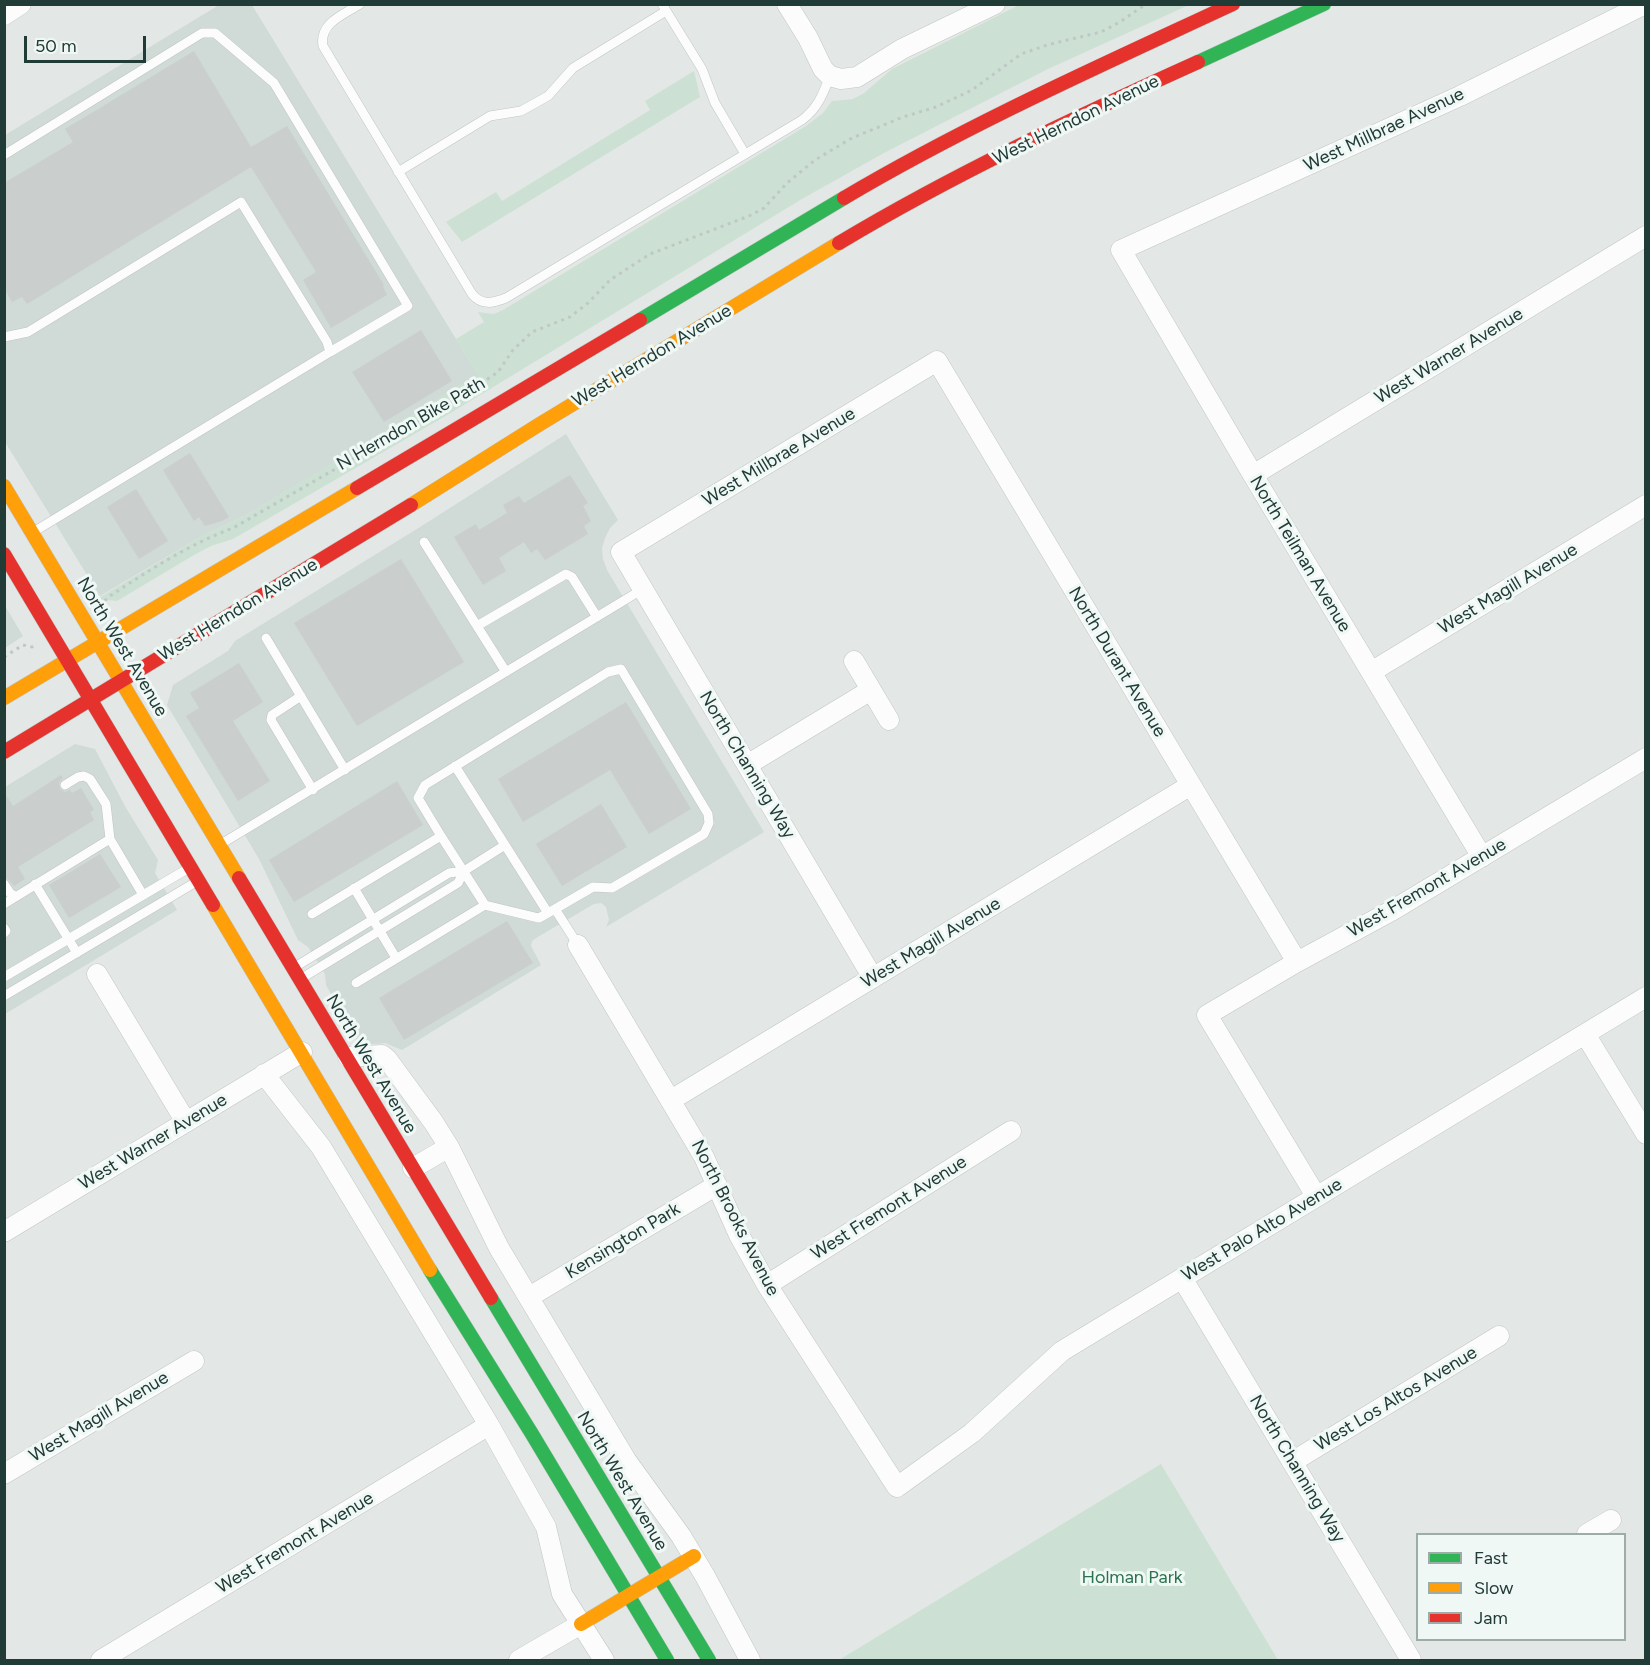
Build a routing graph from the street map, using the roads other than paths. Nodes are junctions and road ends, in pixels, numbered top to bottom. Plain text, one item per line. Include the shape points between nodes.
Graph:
1 (21, 4) edge
2 (360, 4) edge
3 (787, 4) edge
4 (995, 4) edge
5 (1233, 4) edge
6 (1324, 4) edge
7 (1645, 4) edge
8 (664, 8) edge
9 (4, 15) edge
10 (830, 76) junction
11 (4, 154) edge
12 (746, 154) junction
13 (398, 172) junction
14 (1646, 236) edge
15 (1121, 250) joint
16 (4, 338) edge
17 (330, 352) junction
18 (937, 361) joint
19 (1252, 475) junction
20 (4, 486) edge
21 (1646, 505) edge
22 (32, 532) junction
23 (424, 542) dead end
24 (621, 552) joint
25 (4, 554) edge
26 (642, 589) junction
27 (597, 616) junction
28 (477, 626) junction
29 (266, 638) dead end
30 (98, 641) junction
31 (68, 659) junction
32 (854, 661) dead end
33 (506, 672) junction
34 (1371, 672) junction
35 (121, 681) junction
36 (871, 690) junction
37 (301, 696) junction
38 (4, 698) edge
39 (90, 699) junction
40 (889, 720) dead end
41 (4, 752) edge
42 (1646, 758) edge
43 (747, 765) junction
44 (455, 766) junction
45 (345, 770) junction
46 (65, 785) dead end
47 (1191, 785) junction
48 (313, 790) junction
49 (441, 836) junction
50 (110, 839) junction
51 (219, 845) junction
52 (505, 845) junction
53 (1482, 857) junction
54 (191, 867) junction
55 (464, 871) junction
56 (203, 874) junction
57 (4, 884) edge
58 (35, 884) junction
59 (354, 888) junction
60 (143, 895) junction
61 (15, 896) junction
62 (4, 904) edge
63 (485, 904) junction
64 (552, 911) junction
65 (312, 914) dead end
66 (372, 919) junction
67 (380, 931) junction
68 (68, 939) junction
69 (578, 945) joint
70 (262, 947) dead end
71 (240, 948) junction
72 (77, 952) junction
73 (396, 958) junction
74 (1297, 962) junction
75 (269, 972) dead end
76 (97, 974) dead end
77 (296, 974) junction
78 (4, 977) edge
79 (873, 978) junction
80 (356, 983) dead end
81 (4, 996) edge
82 (1646, 997) edge
83 (1585, 1034) junction
84 (310, 1051) junction
85 (348, 1057) junction
86 (264, 1074) junction
87 (671, 1100) junction
88 (186, 1122) junction
89 (1011, 1131) dead end
90 (1646, 1134) edge
91 (449, 1147) junction
92 (384, 1151) dead end
93 (413, 1168) junction
94 (717, 1185) junction
95 (1316, 1197) junction
96 (4, 1232) edge
97 (1182, 1278) junction
98 (767, 1285) junction
99 (529, 1297) junction
100 (1500, 1336) dead end
101 (194, 1360) dead end
102 (489, 1425) junction
103 (1292, 1462) junction
104 (4, 1474) edge
105 (897, 1487) joint
106 (1611, 1520) dead end
107 (1589, 1533) edge
108 (694, 1556) junction
109 (660, 1578) junction
110 (628, 1596) junction
111 (581, 1624) junction
112 (1411, 1648) edge
113 (101, 1660) edge
114 (519, 1660) edge
115 (604, 1660) edge
116 (667, 1660) edge
117 (709, 1660) edge
118 (750, 1660) edge

1 - 9 street
2 - 13 lane via 324,29 323,46
3 - 10 street
4 - 10 street via 857,77
5 - 30 main road, West Herndon Avenue via 1036,95 897,167
6 - 35 main road, West Herndon Avenue via 1047,132 881,219
7 - 15 street, West Millbrae Avenue via 1460,96
8 - 12 lane via 702,69 715,103
8 - 13 lane via 573,68 548,96 520,111 490,116
10 - 12 lane via 813,112
11 - 17 lane via 202,33 215,33 274,83 408,306
12 - 13 lane via 493,303 478,300 472,294
14 - 19 street, West Warner Avenue
15 - 19 street, North Teilman Avenue
16 - 17 lane via 28,332 241,202
17 - 22 lane
18 - 24 street, West Millbrae Avenue
18 - 47 street, North Durant Avenue
19 - 34 street, North Teilman Avenue
20 - 22 main road, North West Avenue
21 - 34 street, West Magill Avenue
22 - 30 main road, North West Avenue
23 - 28 lane
24 - 26 street, North Channing Way
25 - 31 main road
26 - 27 lane
26 - 43 street, North Channing Way
27 - 28 lane via 572,577 566,574
27 - 33 lane
28 - 33 lane
29 - 37 lane
30 - 31 main road, West Herndon Avenue
30 - 35 main road, North West Avenue
31 - 38 main road, West Herndon Avenue
31 - 39 main road
32 - 36 street
33 - 45 lane
34 - 53 street, North Teilman Avenue
35 - 39 main road, West Herndon Avenue
35 - 51 main road, North West Avenue
36 - 40 street
36 - 43 street
37 - 45 lane
37 - 48 lane via 272,714 271,720
39 - 41 main road, West Herndon Avenue
39 - 54 main road
42 - 53 street, West Fremont Avenue
43 - 79 street, North Channing Way
44 - 49 lane via 425,785 418,798
44 - 52 lane
44 - 64 lane via 609,672 621,669 708,814 709,823 704,834 612,888 593,887
45 - 48 lane
46 - 50 lane via 78,777 90,779 106,804
47 - 74 street, North Durant Avenue
47 - 79 street, West Magill Avenue
48 - 51 lane
49 - 55 lane
49 - 59 lane
50 - 58 lane
50 - 60 lane
51 - 77 main road, North West Avenue
52 - 55 lane
52 - 64 lane
53 - 74 street, West Fremont Avenue
54 - 56 main road
54 - 60 lane
55 - 63 lane
55 - 66 lane via 449,873
55 - 67 lane via 458,883
56 - 71 main road
56 - 72 lane
57 - 61 lane
58 - 61 lane
58 - 68 lane
59 - 65 lane
59 - 66 lane
60 - 68 lane
61 - 62 lane
63 - 64 lane via 539,918
63 - 73 lane
64 - 69 lane
66 - 67 lane
66 - 77 lane
67 - 73 lane
67 - 77 lane
68 - 72 lane
68 - 78 lane
69 - 87 street, North Brooks Avenue
70 - 77 main road
71 - 75 main road
71 - 84 main road
72 - 81 lane
73 - 80 lane
74 - 95 street, West Fremont Avenue via 1207,1015
76 - 88 street
77 - 85 main road, North West Avenue via 320,1026
79 - 87 street, West Magill Avenue
82 - 83 street, West Palo Alto Avenue
83 - 90 street
83 - 95 street, West Palo Alto Avenue
84 - 86 street, West Warner Avenue
84 - 110 main road via 428,1267
85 - 91 street via 382,1055 387,1059
85 - 93 main road, North West Avenue
86 - 88 street, West Warner Avenue
86 - 102 street via 321,1147
87 - 94 street, North Brooks Avenue
88 - 96 street, West Warner Avenue
89 - 98 street, West Fremont Avenue
91 - 93 street
91 - 99 street via 499,1248
92 - 93 main road
93 - 109 main road, North West Avenue
94 - 98 street, North Brooks Avenue
94 - 99 street, Kensington Park
95 - 97 street, West Palo Alto Avenue
97 - 103 street, North Channing Way
97 - 105 street, West Palo Alto Avenue via 1062,1351 972,1433
98 - 105 street, North Brooks Avenue
99 - 108 street via 626,1460
100 - 103 street, West Los Altos Avenue
101 - 104 street, West Magill Avenue
102 - 111 street via 546,1527 562,1594
102 - 113 street, West Fremont Avenue
103 - 112 street, North Channing Way
106 - 107 street
108 - 109 main road
108 - 118 street
109 - 110 main road
109 - 117 main road, North West Avenue
110 - 111 main road
110 - 116 main road
111 - 114 street
111 - 115 street

